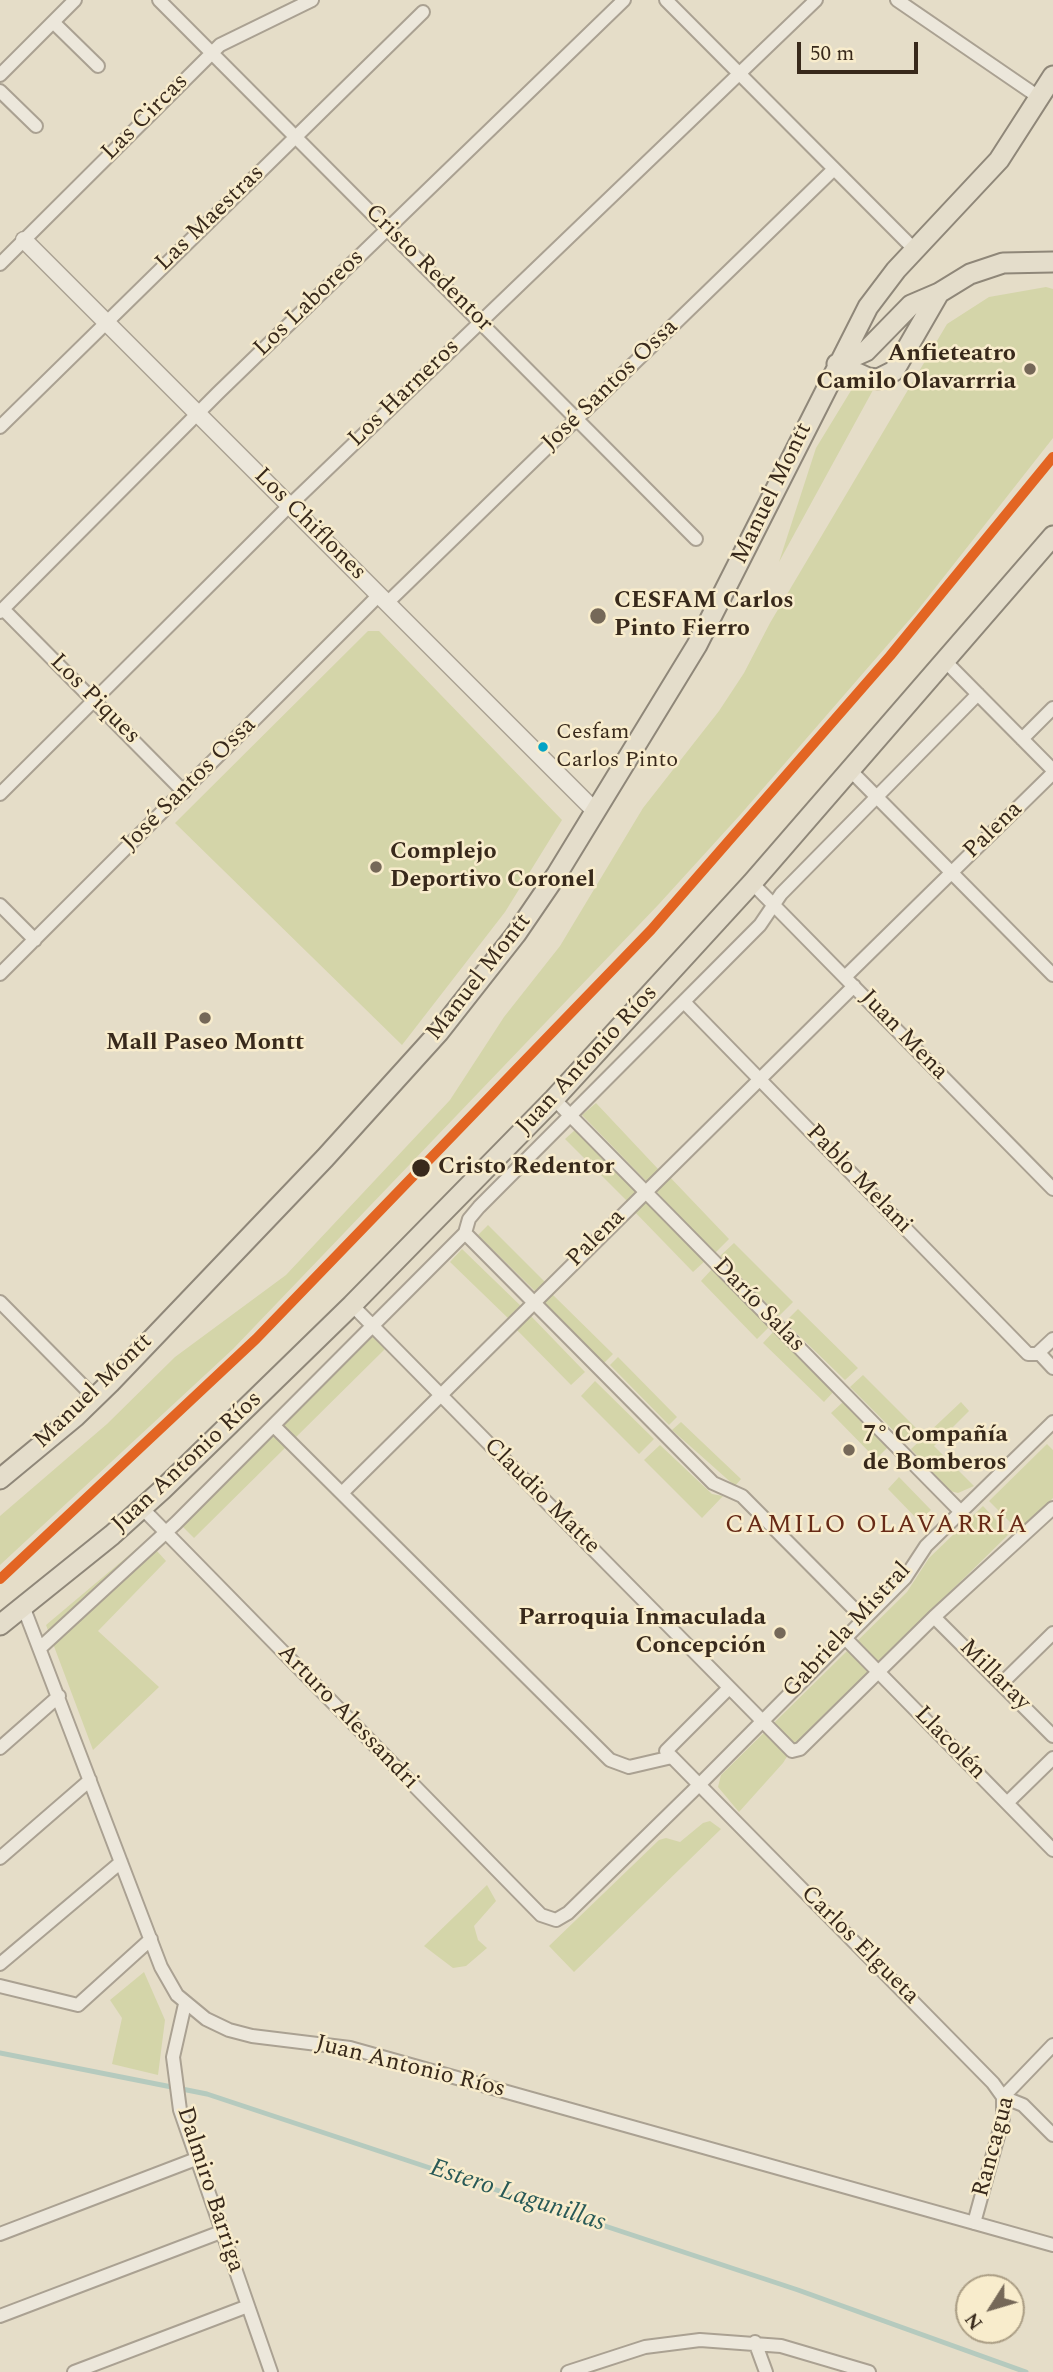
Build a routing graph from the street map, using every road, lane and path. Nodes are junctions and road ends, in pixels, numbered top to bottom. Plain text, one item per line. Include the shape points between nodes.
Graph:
1 (75, 0) edge
2 (312, 0) edge
3 (624, 0) edge
4 (666, 0) edge
5 (816, 0) edge
6 (897, 0) edge
7 (166, 2) edge
8 (423, 12) dead end
9 (53, 22) junction
10 (211, 53) junction
11 (98, 65) dead end
12 (738, 74) junction
13 (0, 75) edge
14 (1053, 76) edge
15 (0, 91) edge
16 (1040, 98) junction
17 (36, 126) dead end
18 (295, 137) junction
19 (834, 169) junction
20 (387, 229) junction
21 (24, 240) junction
22 (915, 250) junction
23 (1053, 262) edge
24 (0, 264) edge
25 (940, 293) junction
26 (106, 321) junction
27 (480, 322) junction
28 (836, 364) junction
29 (198, 414) junction
30 (577, 419) junction
31 (0, 427) edge
32 (290, 506) junction
33 (1053, 536) edge
34 (696, 539) dead end
35 (383, 599) junction
36 (2, 610) edge
37 (946, 662) junction
38 (978, 694) junction
39 (94, 701) junction
40 (1053, 708) edge
41 (1022, 739) junction
42 (851, 771) junction
43 (1053, 772) edge
44 (184, 792) junction
45 (0, 794) edge
46 (876, 797) junction
47 (594, 810) junction
48 (952, 872) junction
49 (752, 883) junction
50 (0, 905) edge
51 (775, 905) junction
52 (35, 940) junction
53 (0, 974) edge
54 (1053, 975) edge
55 (849, 981) junction
56 (684, 1002) junction
57 (759, 1079) junction
58 (554, 1099) junction
59 (571, 1115) junction
60 (1053, 1189) edge
61 (645, 1191) junction
62 (465, 1233) junction
63 (0, 1302) edge
64 (533, 1303) junction
65 (352, 1305) junction
66 (373, 1326) junction
67 (1053, 1339) edge
68 (1036, 1354) junction
69 (1053, 1368) edge
70 (441, 1395) junction
71 (95, 1398) junction
72 (1053, 1422) edge
73 (274, 1426) junction
74 (0, 1479) edge
75 (342, 1493) junction
76 (142, 1508) junction
77 (1053, 1508) edge
78 (961, 1512) junction
79 (165, 1533) junction
80 (23, 1606) junction
81 (934, 1617) junction
82 (864, 1619) junction
83 (0, 1625) edge
84 (1053, 1633) edge
85 (845, 1638) junction
86 (40, 1648) junction
87 (878, 1671) junction
88 (1001, 1684) junction
89 (729, 1688) junction
90 (59, 1696) junction
91 (762, 1721) junction
92 (1053, 1736) edge
93 (0, 1748) edge
94 (669, 1754) junction
95 (1053, 1758) edge
96 (90, 1780) junction
97 (699, 1785) junction
98 (1007, 1803) junction
99 (1053, 1850) edge
100 (0, 1858) edge
101 (121, 1862) junction
102 (556, 1920) joint
103 (150, 1939) junction
104 (0, 1964) edge
105 (0, 1986) edge
106 (185, 2004) junction
107 (1053, 2045) edge
108 (1003, 2097) junction
109 (1053, 2135) edge
110 (196, 2159) junction
111 (974, 2223) junction
112 (221, 2232) junction
113 (0, 2234) edge
114 (1053, 2245) edge
115 (248, 2306) junction
116 (0, 2316) edge
117 (755, 2342) junction
118 (74, 2372) edge
119 (271, 2372) edge
120 (568, 2372) edge
121 (766, 2372) edge
122 (869, 2372) edge

1 - 9 street
2 - 10 street, Las Circas via 229,39
3 - 20 street, Los Laboreos
4 - 12 street
5 - 12 street, Los Harneros
6 - 16 street
7 - 10 street, Cristo Redentor
8 - 18 street, Las Maestras
9 - 11 street
9 - 13 street
10 - 18 street, Cristo Redentor
10 - 21 street, Las Circas
12 - 19 street
12 - 27 street, Los Harneros
14 - 16 main road, Manuel Montt
15 - 17 street
16 - 22 main road, Manuel Montt via 999,160
18 - 20 street, Cristo Redentor
18 - 26 street, Las Maestras
19 - 22 street
19 - 30 street, José Santos Ossa
20 - 27 street, Cristo Redentor
20 - 29 street, Los Laboreos
21 - 24 street, Las Circas
21 - 26 street, Los Chiflones
22 - 28 main road, Manuel Montt via 868,307
23 - 25 main road via 1021,261 986,268
25 - 28 main road via 911,305 866,351
25 - 28 main road via 894,371 878,379 868,378
26 - 29 street, Los Chiflones
26 - 31 street, Las Maestras
27 - 30 street, Cristo Redentor
27 - 32 street, Los Harneros
28 - 47 main road, Manuel Montt via 718,607
29 - 32 street, Los Chiflones
29 - 36 street, Los Laboreos
30 - 34 street, Cristo Redentor
30 - 35 street, José Santos Ossa
32 - 35 street, Los Chiflones
32 - 39 street, Los Harneros
33 - 37 main road, Juan Antonio Ríos
35 - 44 street, José Santos Ossa
35 - 47 street, Los Chiflones
36 - 39 street, Los Piques
37 - 38 street
37 - 42 main road, Juan Antonio Ríos
38 - 41 street
38 - 46 street
39 - 44 street, Los Piques
39 - 45 street, Los Harneros
40 - 41 street
41 - 43 street
42 - 46 street
42 - 49 main road, Juan Antonio Ríos
43 - 48 street, Palena
44 - 52 street, José Santos Ossa
46 - 48 street
46 - 51 street
47 - 71 main road, Manuel Montt via 538,903 439,1032
48 - 54 street
48 - 55 street, Palena
49 - 51 street, Juan Mena
49 - 58 main road, Juan Antonio Ríos
50 - 52 street
51 - 55 street, Juan Mena
51 - 56 street
52 - 53 street, José Santos Ossa
55 - 57 street, Palena
55 - 60 street, Juan Mena
56 - 57 street, Pablo Melani
56 - 59 street
57 - 61 street, Palena
57 - 68 street, Pablo Melani via 1025,1350
58 - 59 street, Darío Salas
58 - 65 main road, Juan Antonio Ríos
59 - 61 street, Darío Salas
59 - 62 street via 479,1206
61 - 64 street, Palena
61 - 78 street, Darío Salas
62 - 64 street
62 - 66 street
63 - 71 street
64 - 70 street, Palena
64 - 82 street via 713,1483 747,1500
65 - 66 street, Claudio Matte
65 - 76 main road, Juan Antonio Ríos
66 - 70 street, Claudio Matte
66 - 73 street
67 - 68 street
68 - 69 street, Pablo Melani
70 - 75 street, Palena
70 - 89 street, Claudio Matte
71 - 74 main road, Manuel Montt
72 - 78 street, Gabriela Mistral
73 - 75 street
73 - 79 street
75 - 94 street via 610,1760 629,1767
76 - 79 street, Arturo Alessandri
76 - 80 main road, Juan Antonio Ríos
77 - 81 street, Gabriela Mistral
78 - 82 street, Gabriela Mistral
79 - 86 street
79 - 102 street, Arturo Alessandri via 541,1915
80 - 83 main road, Juan Antonio Ríos
80 - 86 street, Juan Antonio Ríos
81 - 87 street, Gabriela Mistral
81 - 88 street, Millaray
82 - 85 street, Gabriela Mistral
84 - 88 street
85 - 87 street, Llacolén
85 - 91 street, Gabriela Mistral
86 - 90 street, Juan Antonio Ríos
87 - 91 street, Gabriela Mistral via 797,1751 789,1749
87 - 98 street, Llacolén
88 - 92 street, Millaray
89 - 91 street, Claudio Matte
89 - 94 street
90 - 93 street
90 - 96 street, Juan Antonio Ríos
91 - 97 street, Gabriela Mistral
94 - 97 street, Carlos Elgueta
95 - 98 street
96 - 100 street
96 - 101 street, Juan Antonio Ríos
97 - 102 street, Gabriela Mistral
97 - 108 street, Carlos Elgueta
98 - 99 street, Llacolén
101 - 103 street, Juan Antonio Ríos
101 - 104 street
103 - 105 street via 78,2005
103 - 106 street, Juan Antonio Ríos via 168,1980
106 - 110 street, Dalmiro Barriga via 173,2047 173,2070
106 - 111 street, Juan Antonio Ríos via 206,2020 240,2034 350,2048
107 - 108 street, Rancagua
108 - 109 street, Carlos Elgueta via 1023,2105
108 - 111 street, Rancagua via 1003,2118
110 - 112 street, Dalmiro Barriga
110 - 113 street
111 - 114 street, Juan Antonio Ríos
112 - 115 street, Dalmiro Barriga
112 - 116 street
115 - 118 street
115 - 119 street, Dalmiro Barriga
117 - 120 street via 682,2341 645,2347
117 - 121 street
117 - 122 street via 812,2353

